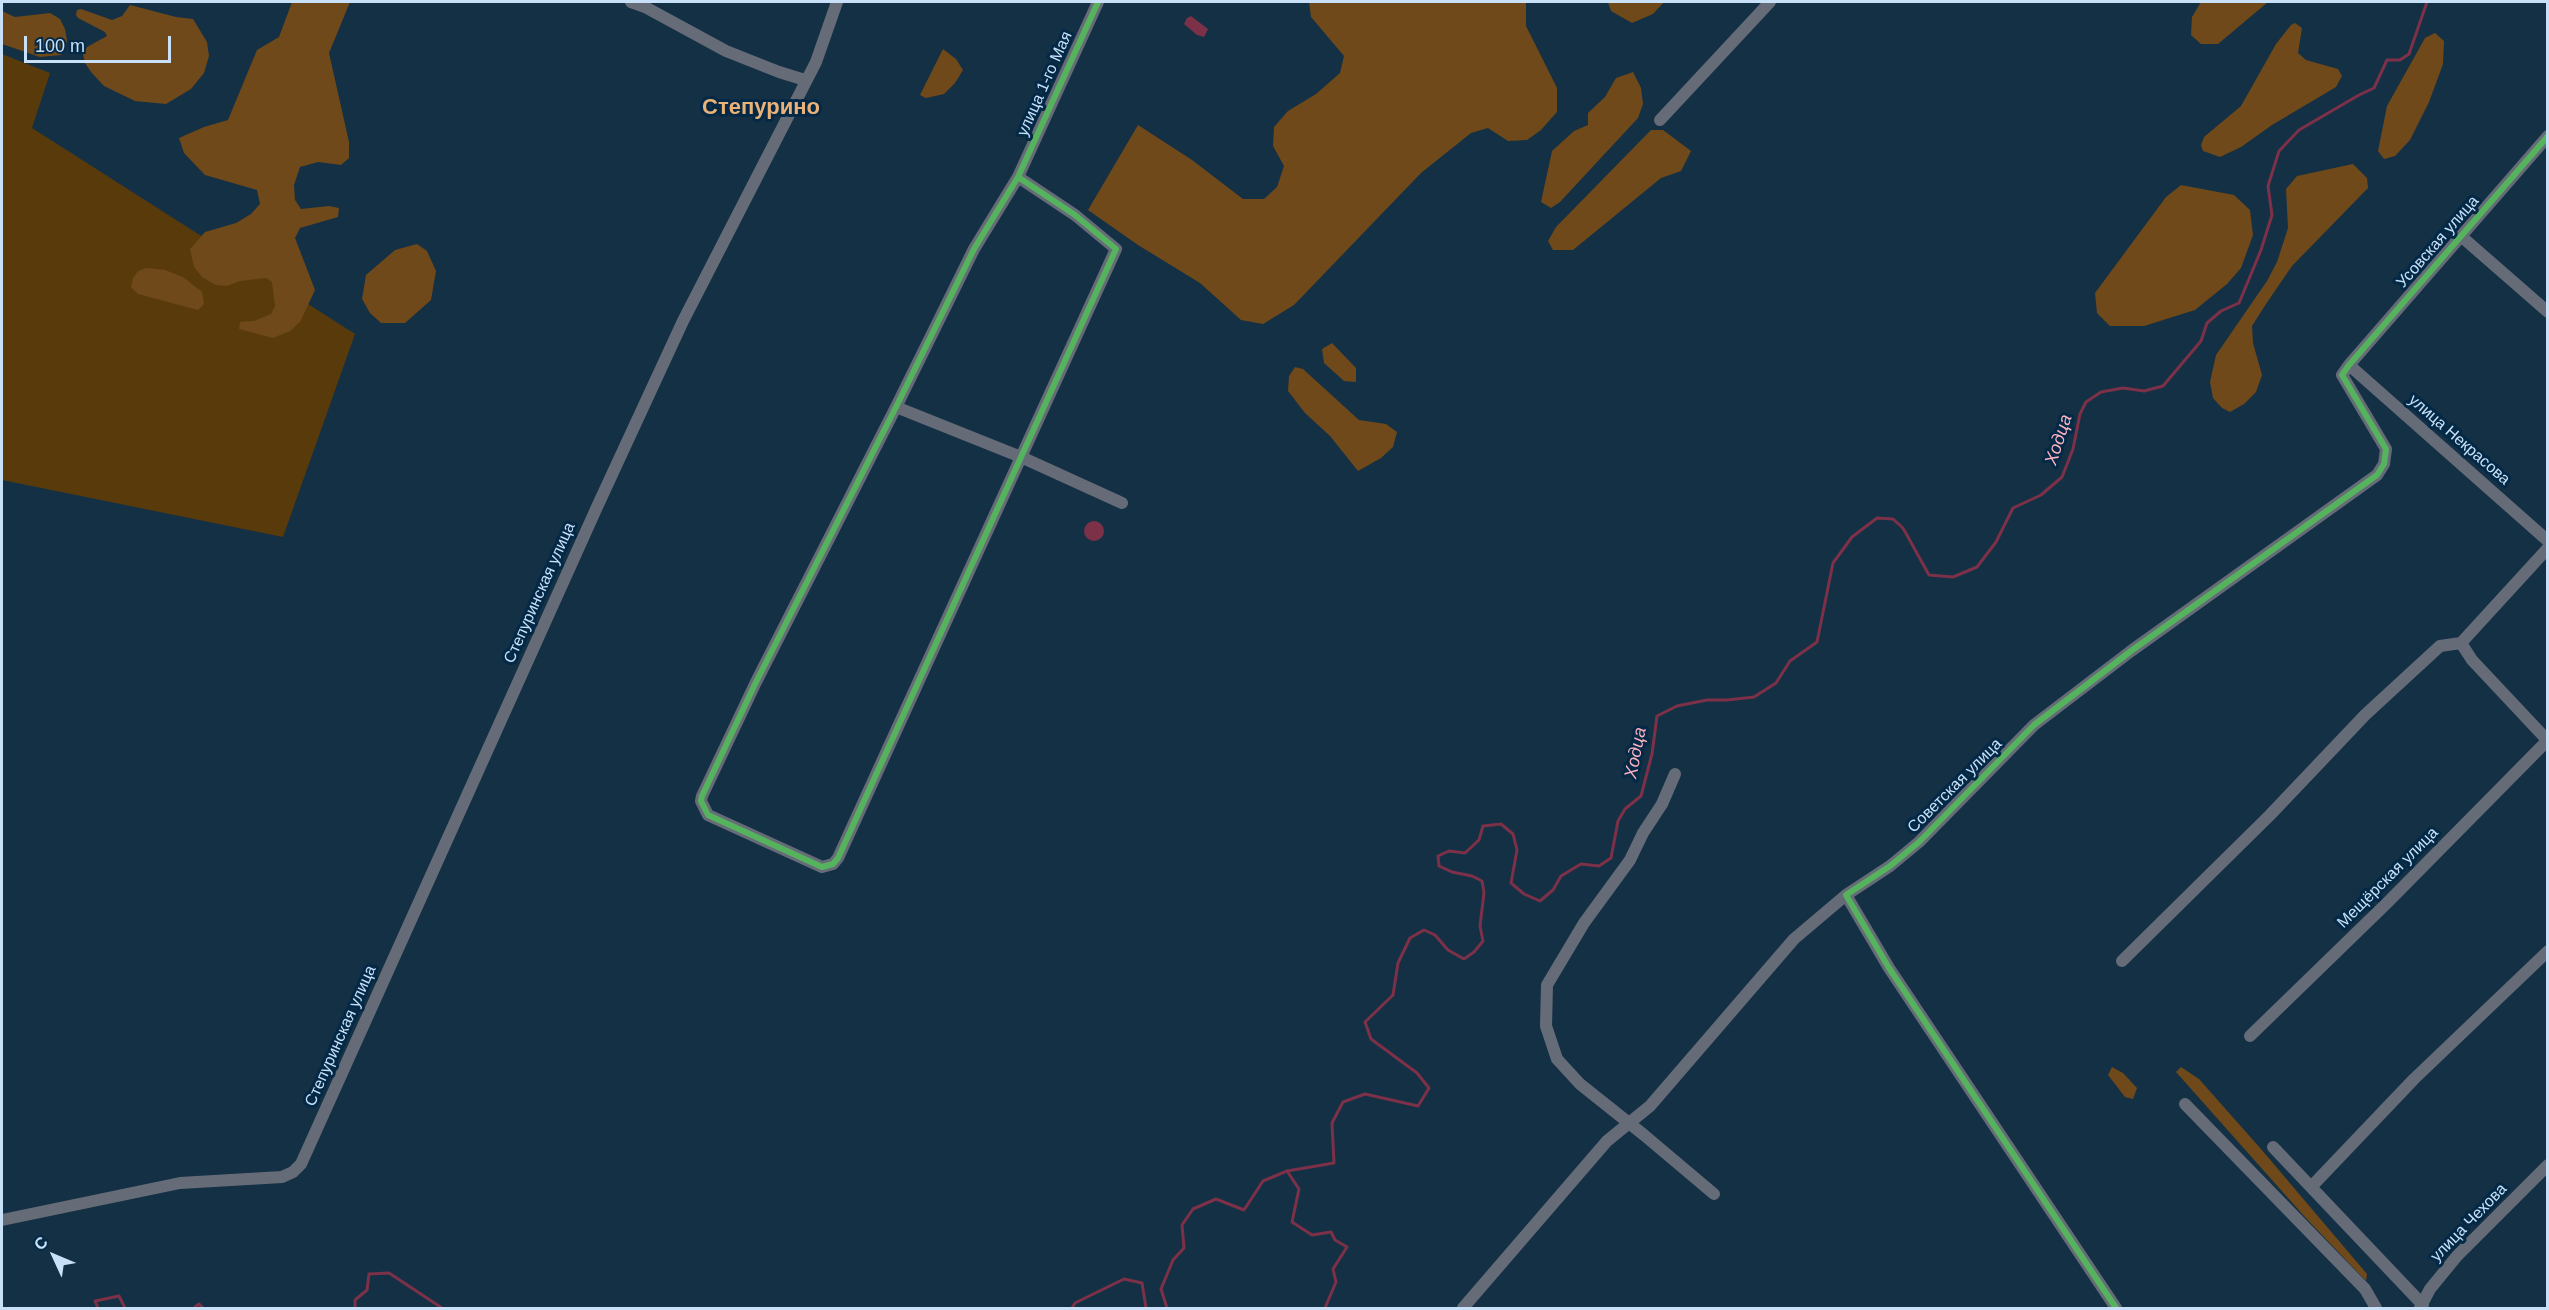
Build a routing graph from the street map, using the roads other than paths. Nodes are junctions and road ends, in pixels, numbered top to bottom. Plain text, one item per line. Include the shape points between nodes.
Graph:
1 (632, 2) edge
2 (837, 2) edge
3 (1098, 2) edge
4 (1770, 2) edge
5 (805, 80) junction
6 (1660, 120) dead end
7 (2547, 136) edge
8 (1018, 177) junction
9 (2462, 237) junction
10 (2547, 312) edge
11 (2349, 365) junction
12 (896, 407) junction
13 (1021, 457) junction
14 (1122, 503) dead end
15 (2547, 541) edge
16 (2547, 548) edge
17 (2461, 643) junction
18 (2547, 741) edge
19 (1675, 774) dead end
20 (1846, 895) junction
21 (2547, 951) edge
22 (2122, 961) dead end
23 (2250, 1036) dead end
24 (2185, 1104) dead end
25 (1629, 1124) junction
26 (2273, 1147) dead end
27 (2547, 1166) edge
28 (2312, 1186) junction
29 (1714, 1194) dead end
30 (2, 1220) edge
31 (2421, 1307) edge
32 (1463, 1308) edge
33 (2116, 1308) edge
34 (2376, 1308) edge

1 - 5 street via 726,51
2 - 5 street, Степуринская улица via 816,62
3 - 8 street, улица 1-го Мая
4 - 6 street
5 - 30 street, Степуринская улица via 683,321 301,1164 282,1177 180,1183
7 - 9 street, Усовская улица
8 - 12 street, улица 1-го Мая via 974,249
8 - 13 street via 1116,249
9 - 10 street
9 - 11 street, Усовская улица
11 - 15 street, улица Некрасова
11 - 20 street, Советская улица via 2343,375 2386,449 2384,464 2377,475 2034,725 1919,842 1890,867
12 - 13 street
12 - 13 street, улица 1-го Мая via 756,682 701,801 708,814 822,867 833,864 837,858
13 - 14 street
16 - 17 street
17 - 18 street
17 - 22 street via 2440,646 2373,707
18 - 23 street, Мещёрская улица
19 - 25 street via 1630,860 1584,923 1547,985 1546,1026 1557,1059 1580,1084
20 - 25 street via 1794,939 1650,1106
20 - 33 street via 1889,968
21 - 28 street via 2414,1079
24 - 34 street via 2365,1289
25 - 29 street
25 - 32 street via 1607,1141
26 - 28 street
27 - 31 street, улица Чехова via 2457,1256 2430,1289
28 - 31 street

